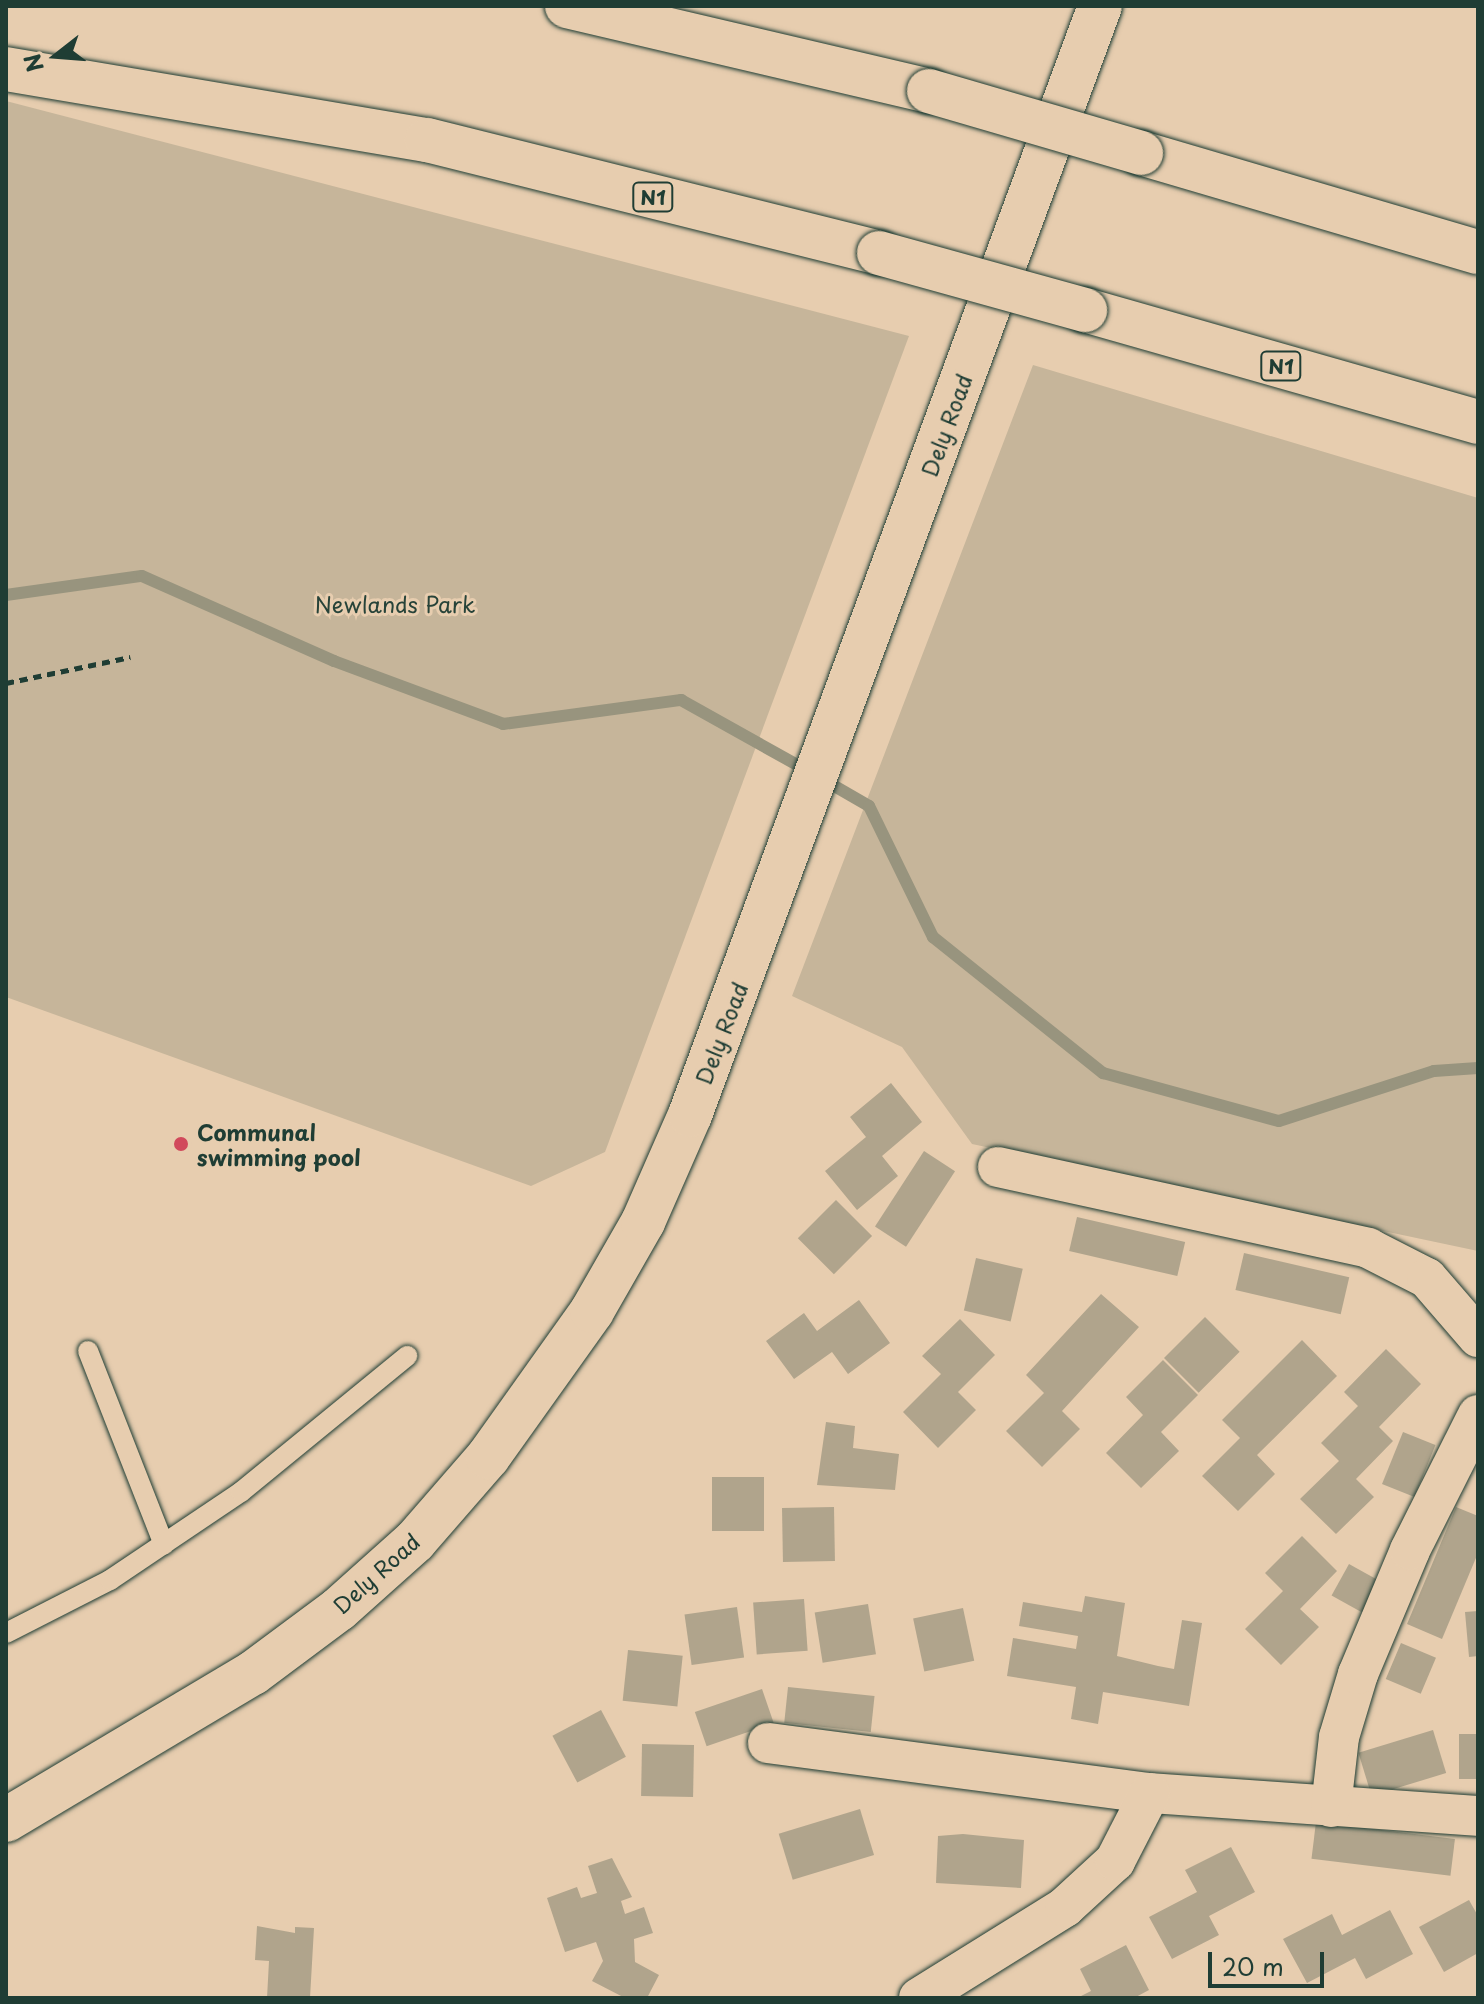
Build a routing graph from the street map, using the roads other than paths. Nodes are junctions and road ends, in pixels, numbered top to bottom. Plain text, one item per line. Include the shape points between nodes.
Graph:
1 (567, 6) edge
2 (1100, 6) edge
3 (6, 69) edge
4 (1478, 252) edge
5 (1478, 422) edge
6 (998, 1167) dead end
7 (1478, 1337) edge
8 (88, 1351) dead end
9 (407, 1356) dead end
10 (1478, 1415) edge
11 (164, 1545) junction
12 (6, 1633) edge
13 (768, 1743) dead end
14 (1150, 1793) junction
15 (1331, 1807) junction
16 (1478, 1816) edge
17 (6, 1820) edge
18 (919, 1998) edge

1 - 4 main road, bridge via 929,91
2 - 17 main road, Dely Road via 690,1115 643,1222 592,1311 488,1457 415,1541 339,1609 253,1673
3 - 5 main road, N1, bridge via 427,140 879,253
6 - 7 street via 1368,1248 1427,1278
8 - 11 lane
9 - 11 lane via 241,1492
10 - 15 street via 1410,1550 1358,1674 1339,1737
11 - 12 lane via 110,1580
13 - 14 street
14 - 15 street
14 - 18 street via 1115,1861 1065,1907
15 - 16 street

